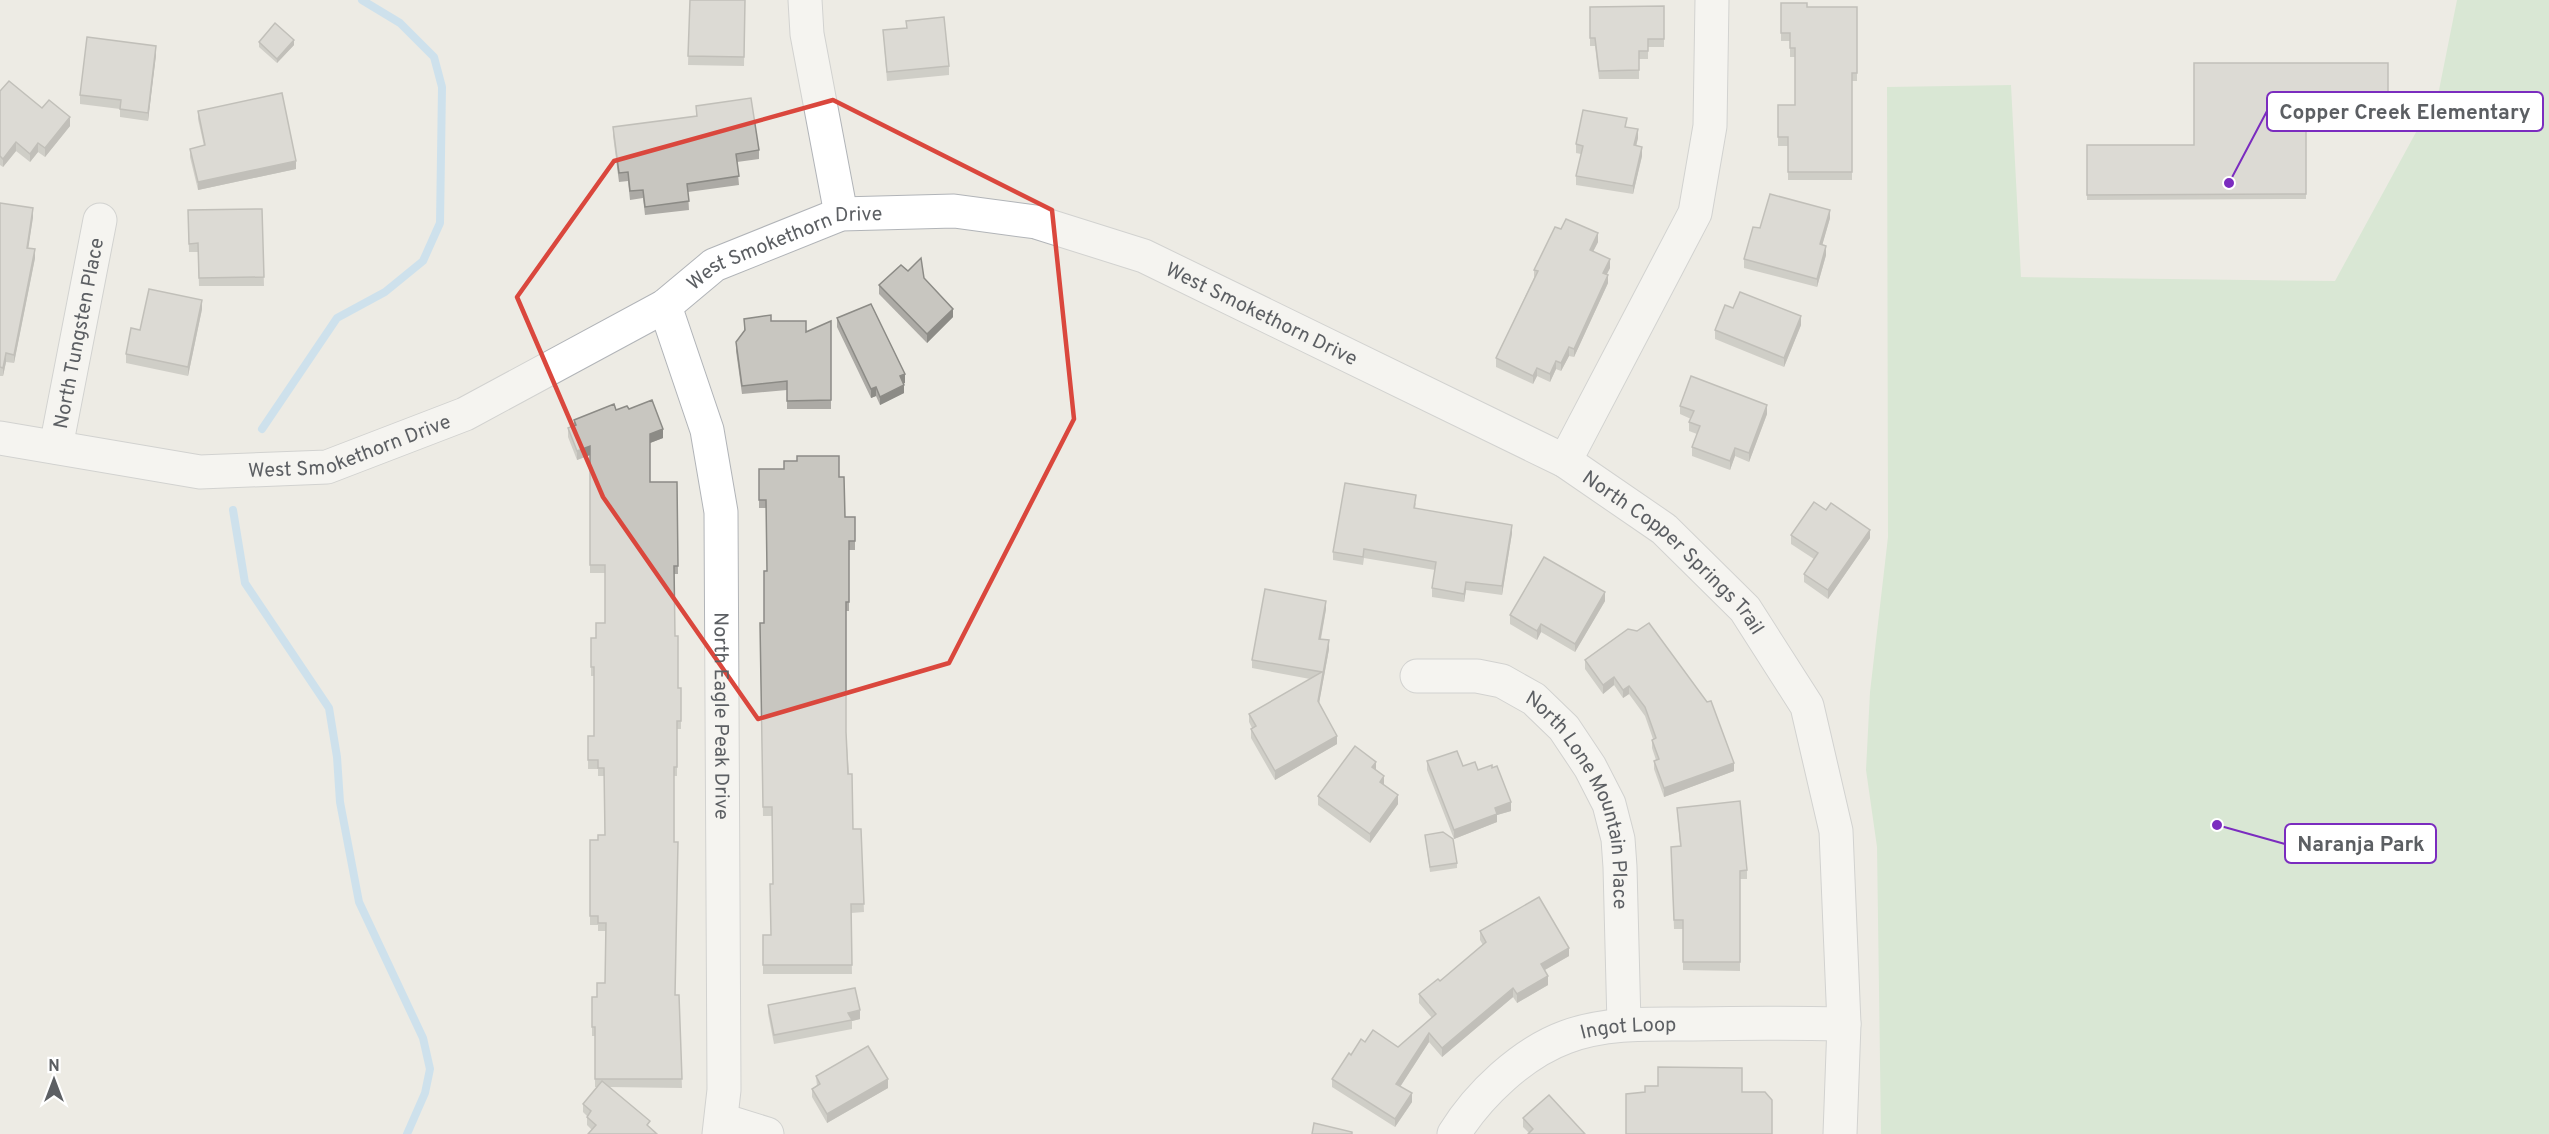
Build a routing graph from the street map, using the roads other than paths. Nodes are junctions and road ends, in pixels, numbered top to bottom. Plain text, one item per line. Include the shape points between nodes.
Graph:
1 (805, 0) edge
2 (1712, 0) edge
3 (841, 214) junction
4 (100, 220) dead end
5 (665, 306) junction
6 (0, 438) edge
7 (56, 447) junction
8 (1565, 461) junction
9 (1417, 676) dead end
10 (1624, 1024) junction
11 (1844, 1024) junction
12 (720, 1127) edge
13 (767, 1134) edge
14 (1454, 1134) edge
15 (1840, 1134) edge

1 - 3 street via 807,34
2 - 8 street, North Copper Springs Trail via 1710,126 1695,213
3 - 5 street, West Smokethorn Drive via 714,265
3 - 8 street, West Smokethorn Drive via 954,211 1036,222 1144,256
4 - 7 street, North Tungsten Place
5 - 7 street, West Smokethorn Drive via 465,414 327,467 200,472
5 - 12 street, North Eagle Peak Drive via 707,430 721,512 724,1090
6 - 7 street, West Smokethorn Drive
8 - 11 street, North Copper Springs Trail via 1664,529 1745,609 1807,706 1836,831
9 - 10 street, North Lone Mountain Place via 1477,676 1502,681 1534,699 1590,767 1609,804 1618,838
10 - 11 street, Ingot Loop
10 - 14 street, Ingot Loop via 1566,1037 1537,1052 1499,1080 1467,1112
11 - 15 street, North Copper Springs Trail
12 - 13 street

